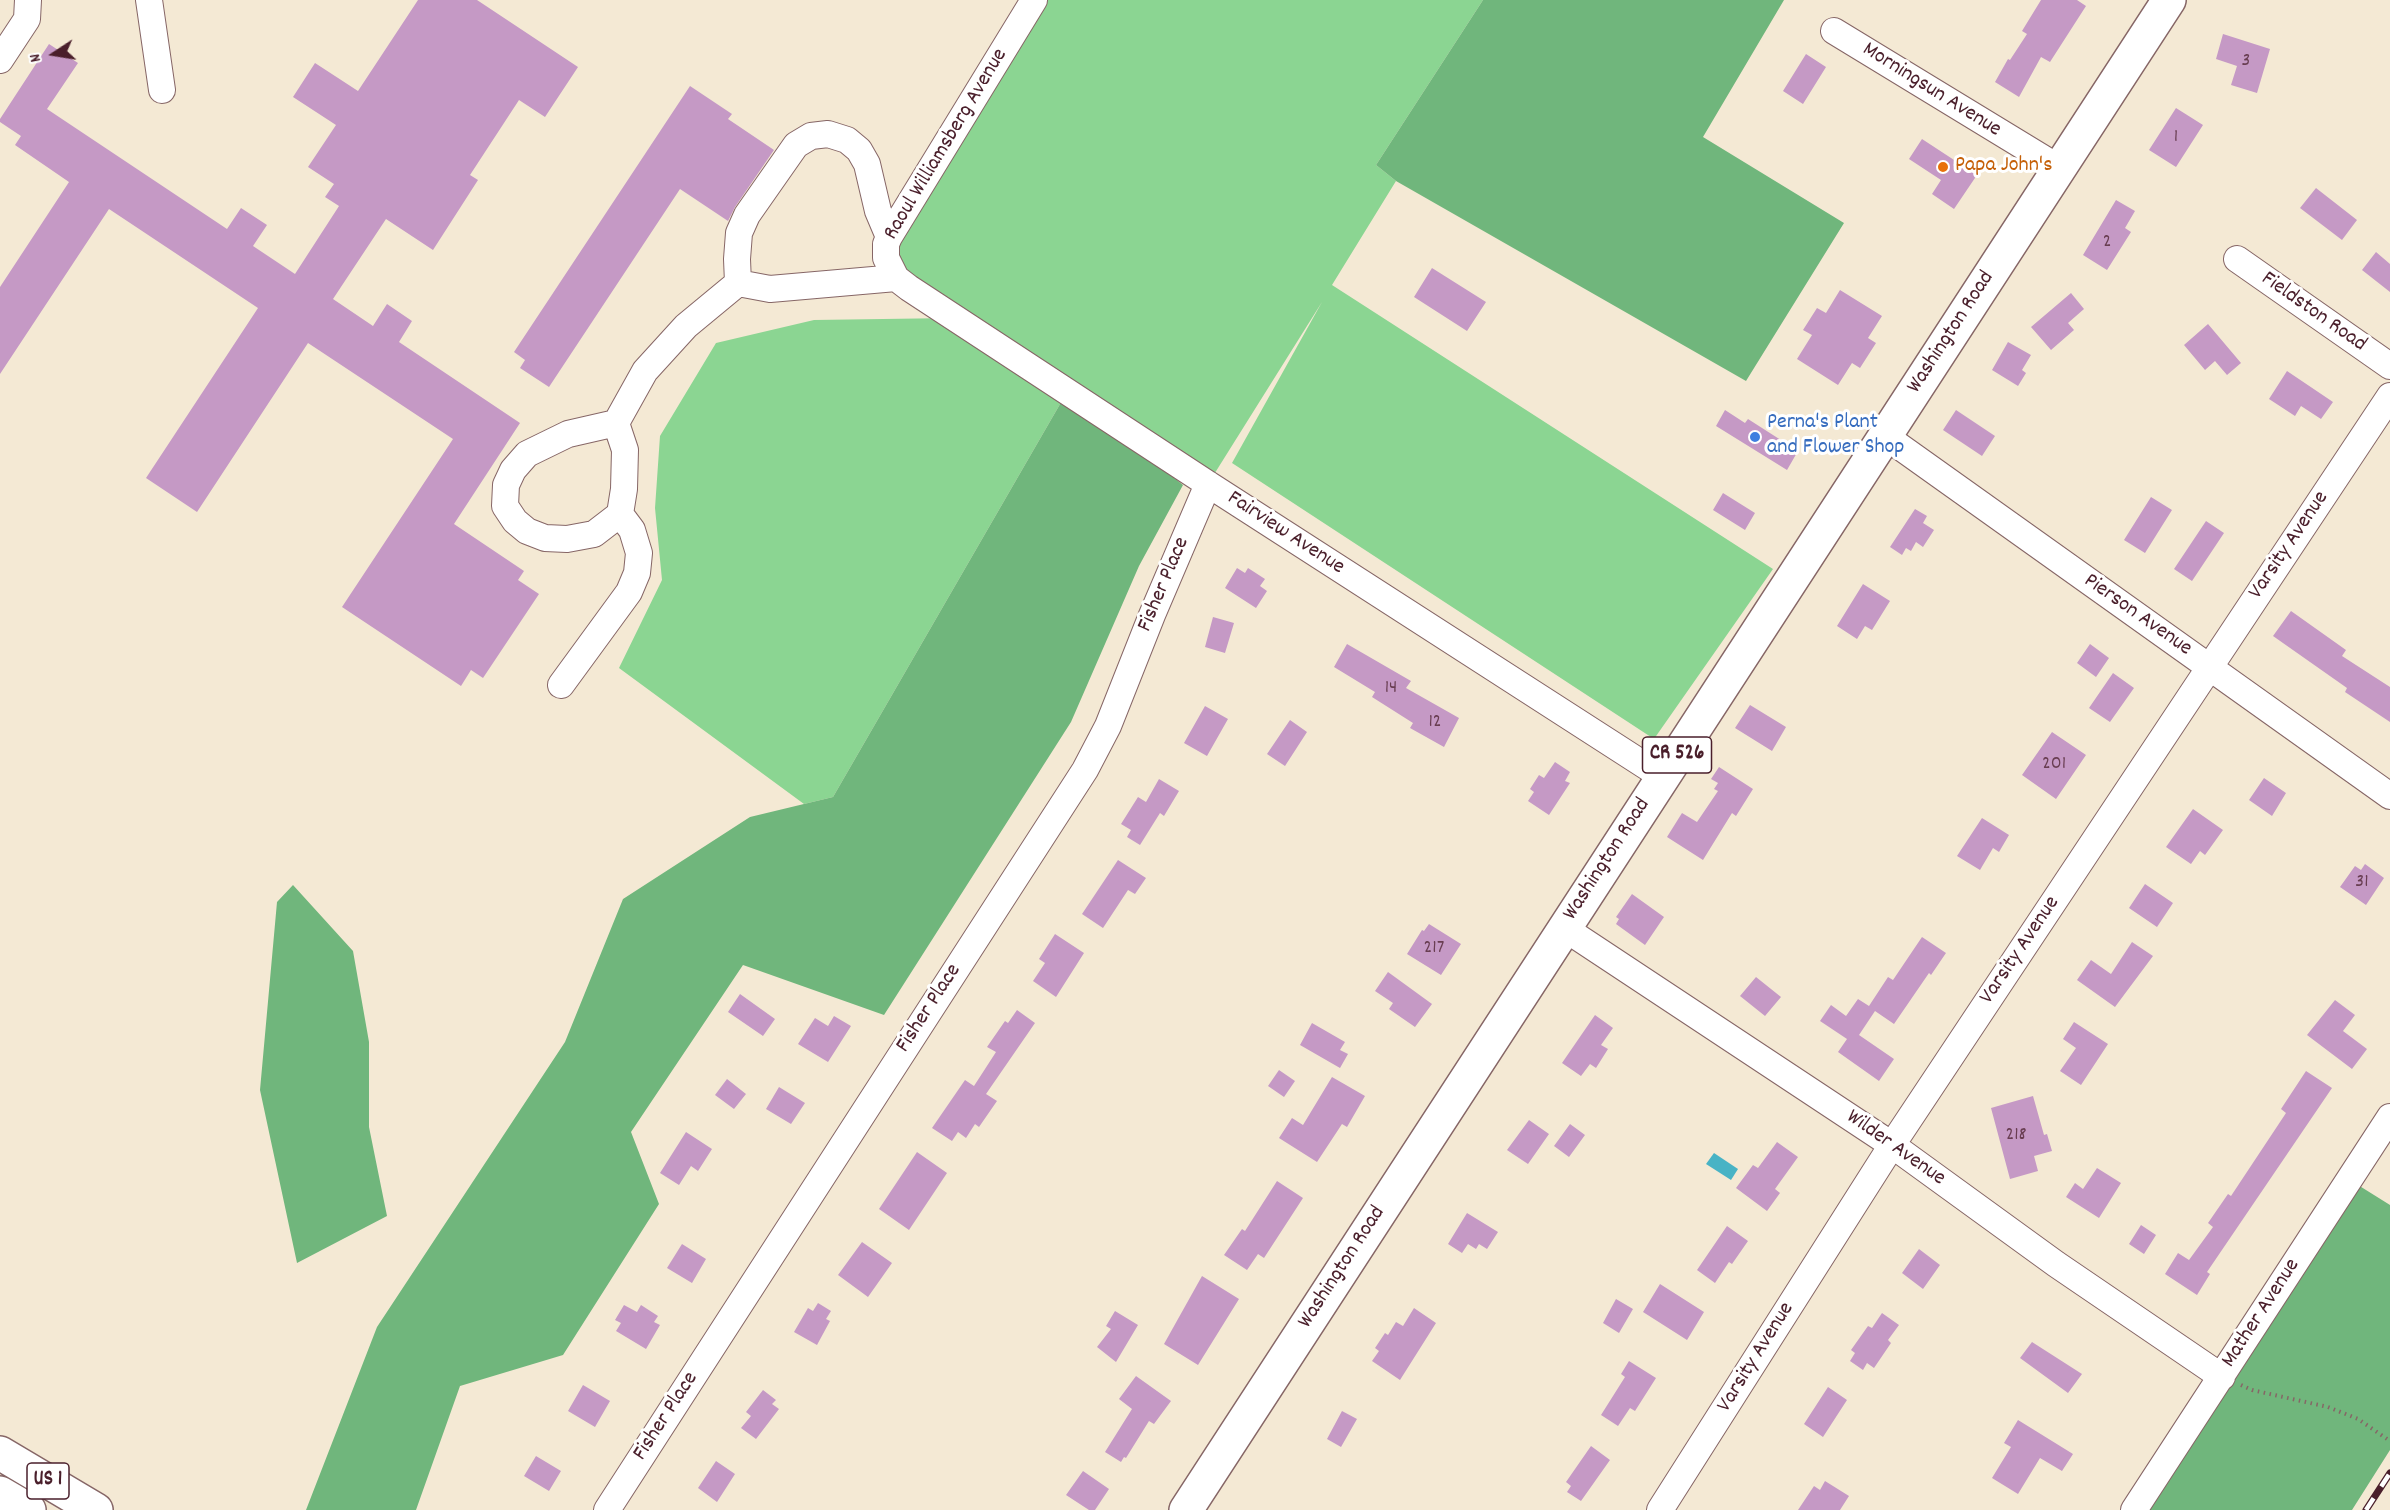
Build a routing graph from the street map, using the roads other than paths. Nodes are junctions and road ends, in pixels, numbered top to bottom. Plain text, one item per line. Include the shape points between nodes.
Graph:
1 (28, 0) edge
2 (149, 0) edge
3 (1034, 0) edge
4 (2169, 0) edge
5 (1834, 31) dead end
6 (4, 47) edge
7 (162, 90) dead end
8 (2059, 168) junction
9 (889, 237) junction
10 (2237, 259) dead end
11 (903, 283) junction
12 (738, 284) junction
13 (2390, 366) edge
14 (2390, 396) edge
15 (616, 423) junction
16 (1885, 436) junction
17 (1208, 484) junction
18 (620, 514) junction
19 (2210, 667) junction
20 (561, 685) dead end
21 (1663, 777) junction
22 (2390, 796) edge
23 (1564, 928) junction
24 (2390, 1117) edge
25 (1892, 1145) junction
26 (2222, 1377) junction
27 (0, 1453) edge
28 (0, 1493) edge
29 (29, 1510) edge
30 (96, 1510) edge
31 (607, 1510) edge
32 (1186, 1510) edge
33 (1660, 1510) edge
34 (2134, 1510) edge

1 - 6 street via 27,19
2 - 7 street
3 - 9 street, Raoul Williamsberg Avenue
4 - 8 main road, Washington Road / CR 526
5 - 8 street, Morningsun Avenue
8 - 16 main road, Washington Road / CR 526
9 - 11 street, Raoul Williamsberg Avenue via 886,258
9 - 12 street via 859,150 847,140 828,134 811,136 796,145 747,215 739,233
10 - 13 street, Fieldston Road
11 - 12 street via 770,290
11 - 17 street, Fairview Avenue
12 - 15 street via 686,326 645,371
14 - 19 street, Varsity Avenue
15 - 18 street via 625,450
15 - 18 street via 568,434 527,453 506,485 505,506 527,531 545,538 594,534
16 - 19 street, Pierson Avenue
16 - 21 main road, Washington Road / CR 526
17 - 21 street, Fairview Avenue
17 - 31 street, Fisher Place via 1108,726 1085,770
18 - 20 street via 636,541 637,573 628,592
19 - 22 street, Pierson Avenue
19 - 25 street, Varsity Avenue
21 - 23 main road, Washington Road / CR 526
23 - 25 street, Wilder Avenue
23 - 32 main road, Washington Road / CR 526
24 - 26 street, Mather Avenue
25 - 26 street, Wilder Avenue via 2056,1264
25 - 33 street, Varsity Avenue
26 - 34 street, Mather Avenue
27 - 30 main road, US 1
28 - 29 main road, US 1

